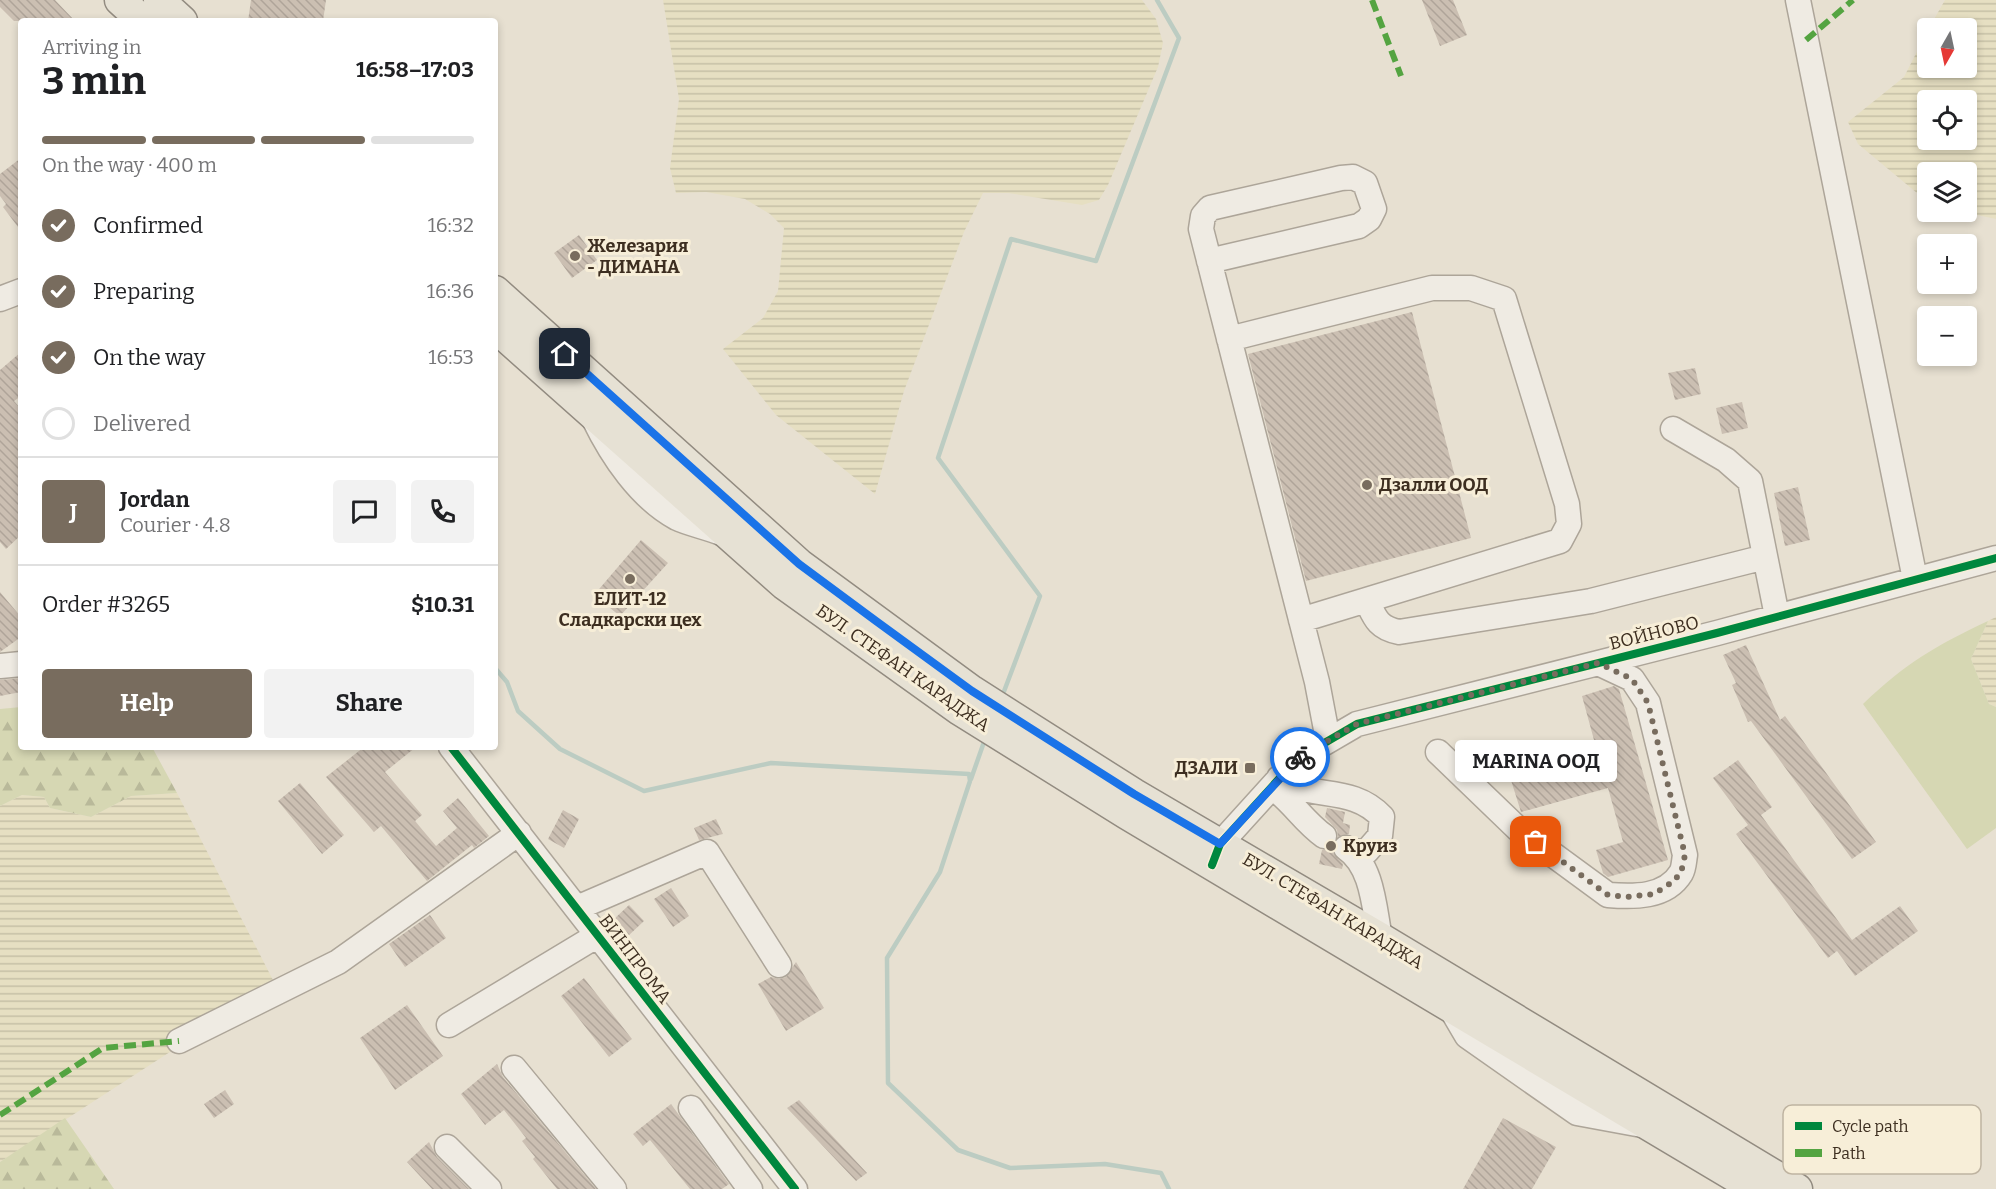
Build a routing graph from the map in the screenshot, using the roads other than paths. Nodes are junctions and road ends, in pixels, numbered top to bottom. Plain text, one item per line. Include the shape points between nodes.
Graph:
1 (109, 0) edge
2 (120, 0) edge
3 (157, 0) edge
4 (1798, 0) edge
5 (118, 18) edge
6 (139, 18) edge
7 (169, 18) edge
8 (178, 18) edge
9 (1209, 261) junction
10 (18, 292) edge
11 (498, 294) edge
12 (0, 298) edge
13 (500, 339) edge
14 (1229, 339) junction
15 (591, 411) junction
16 (1673, 429) dead end
17 (731, 537) junction
18 (1765, 557) junction
19 (1996, 558) edge
20 (1915, 579) junction
21 (1367, 601) junction
22 (1778, 616) junction
23 (1301, 620) junction
24 (18, 663) edge
25 (1598, 663) junction
26 (0, 666) edge
27 (1328, 740) junction
28 (453, 750) edge
29 (1438, 753) dead end
30 (1275, 783) junction
31 (519, 833) junction
32 (1324, 836) dead end
33 (1216, 855) junction
34 (577, 908) junction
35 (598, 935) junction
36 (1380, 938) junction
37 (779, 965) dead end
38 (1450, 1007) junction
39 (449, 1025) dead end
40 (179, 1041) dead end
41 (514, 1068) dead end
42 (691, 1108) dead end
43 (1655, 1128) junction
44 (447, 1148) dead end
45 (788, 1181) edge
46 (489, 1189) edge
47 (614, 1189) edge
48 (750, 1189) edge
49 (757, 1189) edge
50 (1756, 1189) edge
51 (1797, 1189) edge

1 - 5 main road
2 - 6 main road
3 - 7 street
3 - 8 main road
4 - 20 street
9 - 9 street via 1201,229 1203,216 1210,208 1341,178 1353,177 1365,183 1374,209 1359,226
9 - 14 street
10 - 12 street
11 - 33 main road, БУЛ. СТЕФАН КАРАДЖА via 799,564 972,691 1134,794
13 - 15 main road, БУЛ. СТЕФАН КАРАДЖА
14 - 21 street via 1432,288 1470,288 1504,299 1567,504 1569,525 1560,541 1539,549
14 - 23 street
15 - 17 main road, БУЛ. СТЕФАН КАРАДЖА
15 - 17 street via 608,448 666,521
16 - 18 street via 1726,460 1750,481
17 - 33 main road, БУЛ. СТЕФАН КАРАДЖА via 784,584 960,710
18 - 21 street via 1591,602 1399,632 1378,624
18 - 22 street
19 - 20 street, ВОЙНОВО
20 - 22 street, ВОЙНОВО
21 - 23 street
22 - 25 street, ВОЙНОВО
23 - 27 street
24 - 26 street
25 - 27 street, ВОЙНОВО via 1357,724
25 - 29 street via 1632,679 1648,703 1685,855 1681,873 1654,894 1608,895 1518,828
27 - 30 street, ВОЙНОВО via 1297,759
28 - 31 street, ВИНПРОМА
30 - 32 street via 1310,826
30 - 33 street, ВОЙНОВО
30 - 36 street via 1347,795 1370,804 1382,817 1380,836 1367,851 1349,850 1368,878
31 - 34 street, ВИНПРОМА
31 - 40 street via 338,963
33 - 36 main road, БУЛ. СТЕФАН КАРАДЖА
33 - 38 main road, БУЛ. СТЕФАН КАРАДЖА
34 - 35 street, ВИНПРОМА
34 - 37 street via 707,852
35 - 39 street
35 - 45 street, ВИНПРОМА
36 - 51 main road, БУЛ. СТЕФАН КАРАДЖА
38 - 43 main road, БУЛ. СТЕФАН КАРАДЖА
38 - 43 street via 1467,1036 1572,1121
41 - 47 street
42 - 48 street
43 - 50 main road, БУЛ. СТЕФАН КАРАДЖА
44 - 46 street
45 - 49 street

